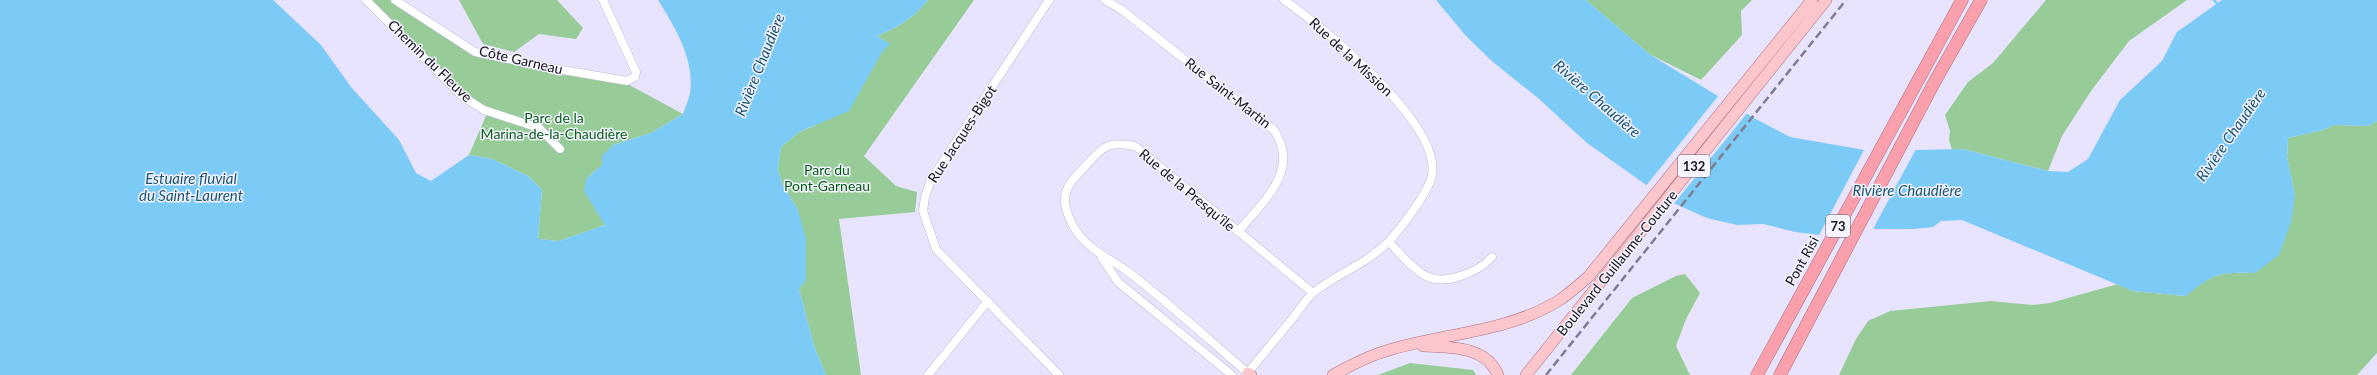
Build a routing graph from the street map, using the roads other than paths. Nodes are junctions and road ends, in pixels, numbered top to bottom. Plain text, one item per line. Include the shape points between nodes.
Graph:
1 (366, 0) edge
2 (395, 0) edge
3 (603, 0) edge
4 (1049, 0) edge
5 (1105, 0) edge
6 (1284, 0) edge
7 (1812, 0) edge
8 (1826, 0) edge
9 (1962, 0) edge
10 (1981, 0) edge
11 (1785, 43) junction
12 (560, 149) dead end
13 (1238, 232) junction
14 (1389, 242) junction
15 (1101, 256) junction
16 (1492, 258) dead end
17 (1313, 294) junction
18 (988, 301) junction
19 (1411, 345) junction
20 (1248, 374) edge
21 (928, 375) edge
22 (1059, 375) edge
23 (1232, 375) edge
24 (1333, 375) edge
25 (1498, 375) edge
26 (1526, 375) edge
27 (1757, 375) edge
28 (1780, 375) edge

1 - 12 street, Chemin du Fleuve via 462,96 484,110 539,128
2 - 3 street, Côte Garneau via 475,52 627,81 635,77 636,72
4 - 18 street, Rue Jacques-Bigot via 930,180 925,197 923,211 936,249
5 - 13 street, Rue Saint-Martin via 1122,10 1274,130 1281,141 1285,163 1280,178
6 - 14 street, Rue de la Mission via 1316,22 1395,97 1430,154 1433,174 1427,190
7 - 11 main road, Boulevard Guillaume-Couture / 132
8 - 11 main road, Boulevard Guillaume-Couture / 132
9 - 27 highway, Pont Risi / 73
10 - 28 highway, 73
11 - 19 main road, Boulevard Guillaume-Couture / 132 via 1589,276 1558,301 1515,320
11 - 26 main road, Boulevard Guillaume-Couture / 132 via 1599,285
13 - 15 street, Rue de la Presqu'île via 1135,146 1117,143 1098,151 1069,185 1065,199 1069,216 1079,234
13 - 17 street, Rue de la Presqu'île
14 - 16 street via 1428,277 1447,278 1468,274
14 - 17 street, Rue de la Mission
15 - 20 street, Rue de la Presqu'île via 1127,271
15 - 23 street, Rue de la Presqu'île via 1118,282
17 - 20 street, Rue de la Mission
18 - 21 street
18 - 22 street, Rue Jacques-Bigot via 1032,350
19 - 24 main road, Boulevard Guillaume-Couture / 132 via 1386,350 1360,360
19 - 25 main road via 1470,351 1491,363

